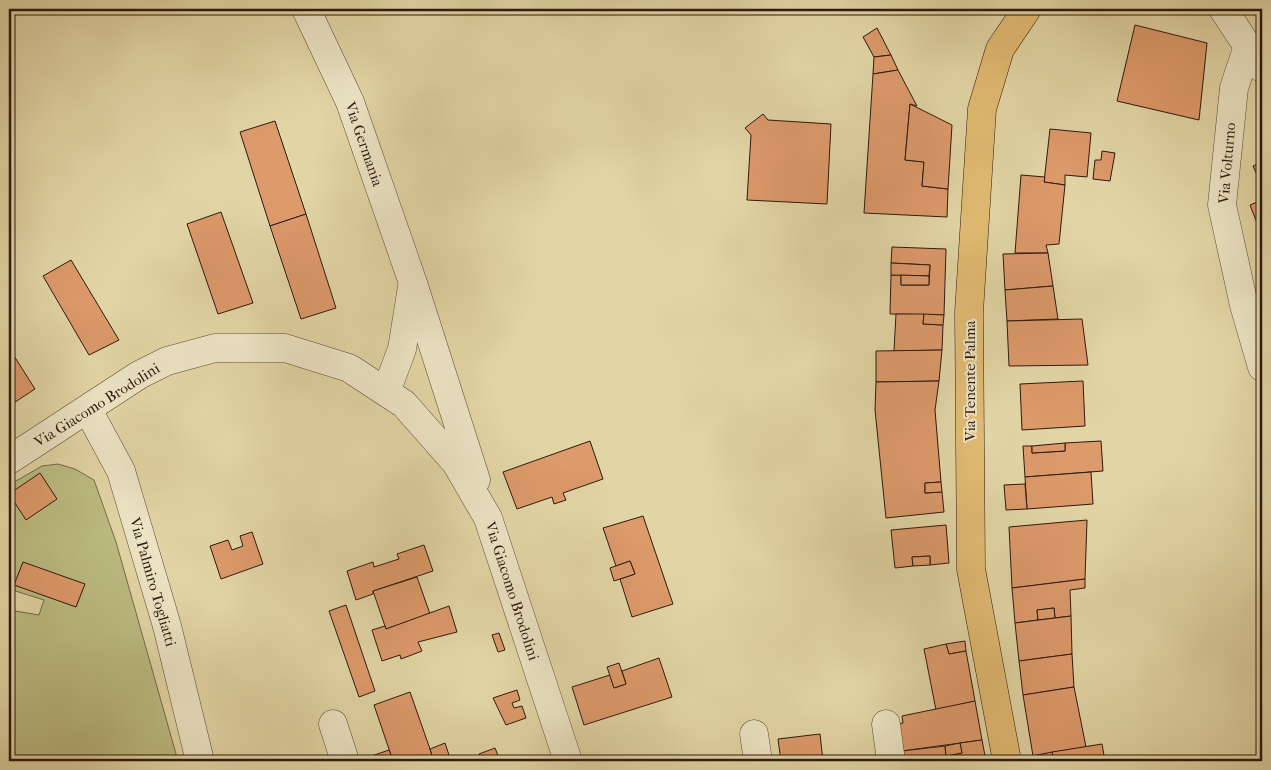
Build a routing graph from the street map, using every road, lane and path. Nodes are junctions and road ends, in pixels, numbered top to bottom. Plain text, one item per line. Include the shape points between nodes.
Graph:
1 (306, 9) edge
2 (1027, 9) edge
3 (1223, 9) edge
4 (1255, 57) edge
5 (413, 283) junction
6 (1262, 367) edge
7 (447, 389) junction
8 (395, 398) junction
9 (88, 410) junction
10 (9, 460) edge
11 (488, 518) junction
12 (333, 724) dead end
13 (886, 724) dead end
14 (754, 734) dead end
15 (200, 761) edge
16 (345, 761) edge
17 (568, 761) edge
18 (758, 761) edge
19 (891, 761) edge
20 (1008, 761) edge

1 - 5 street, Via Germania via 350,102
2 - 20 main road, Via Tenente Palma via 1000,49 982,109 970,312 971,569
3 - 4 street
4 - 6 street, Via Volturno via 1234,88 1222,205 1244,305
5 - 7 street, Via Germania
5 - 8 street
7 - 8 street
7 - 11 street, Via Germania
8 - 9 street, Via Giacomo Brodolini via 348,368 285,348 215,348 167,361 139,375
8 - 11 street, Via Giacomo Brodolini via 456,463
9 - 10 street, Via Giacomo Brodolini
9 - 15 street, Via Palmiro Togliatti via 120,471 167,626
11 - 17 street, Via Giacomo Brodolini
12 - 16 street
13 - 19 street
14 - 18 street

